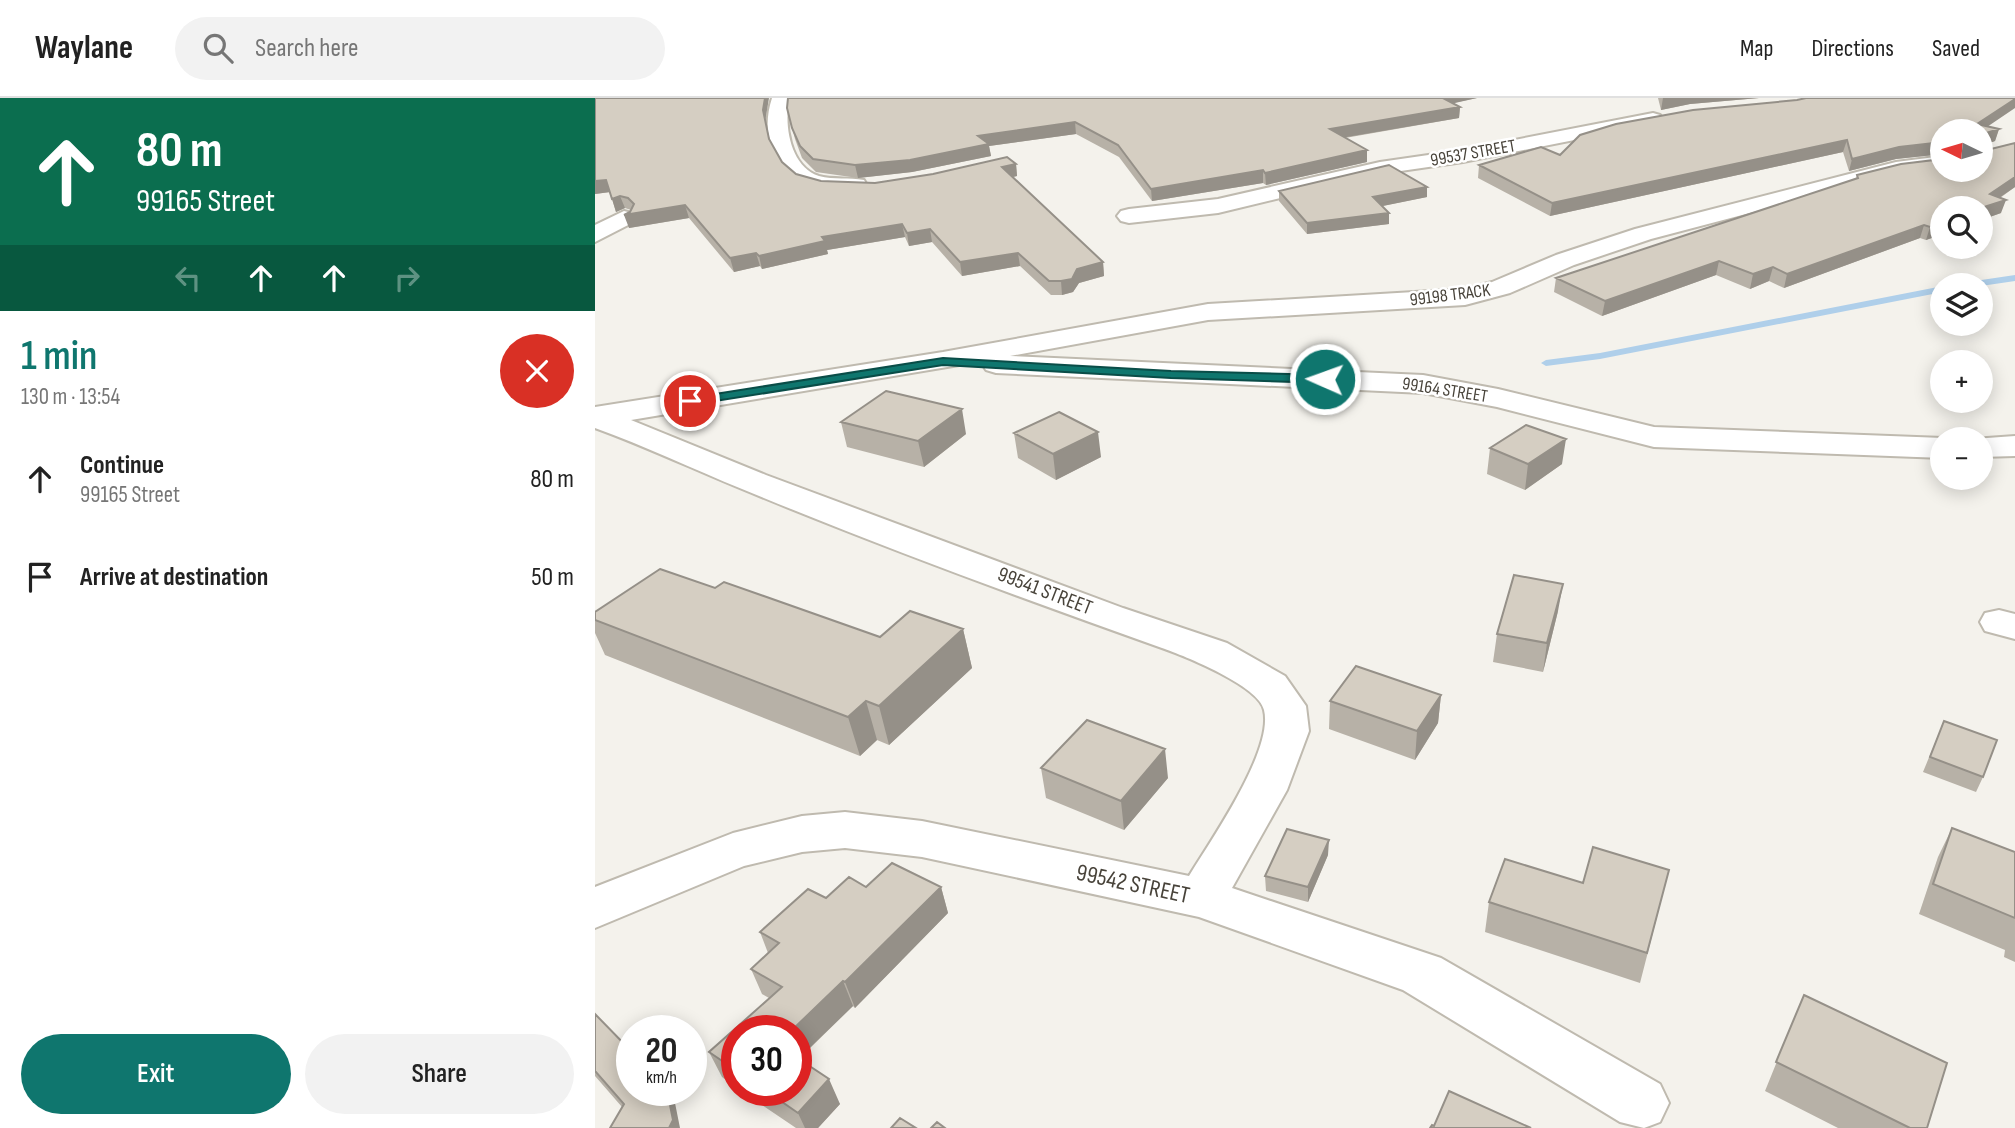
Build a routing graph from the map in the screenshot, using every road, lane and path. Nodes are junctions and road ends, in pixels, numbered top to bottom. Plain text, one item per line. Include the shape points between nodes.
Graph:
1 (782, 98) edge
2 (1677, 115) edge
3 (1930, 164) edge
4 (876, 184) edge
5 (1129, 216) dead end
6 (624, 218) edge
7 (595, 235) edge
8 (943, 361) junction
9 (595, 417) edge
10 (2015, 446) edge
11 (1993, 447) edge
12 (1930, 448) edge
13 (1202, 898) junction
14 (595, 908) edge
15 (1640, 1103) dead end

1 - 4 street via 776,108 784,150 800,173 827,183
2 - 5 street, 99537 STREET via 1380,168 1218,206
3 - 8 street, 99198 TRACK via 1896,168 1656,230 1465,297 1208,312
6 - 7 street
8 - 9 street
8 - 12 street, 99164 STREET via 1412,383 1498,398 1654,437
9 - 13 street, 99541 STREET via 754,482 1213,652 1270,686 1285,706 1287,731 1264,790
10 - 11 street
13 - 14 street, 99542 STREET via 922,839 845,830 802,834 733,850
13 - 15 street, 99542 STREET via 1422,974

